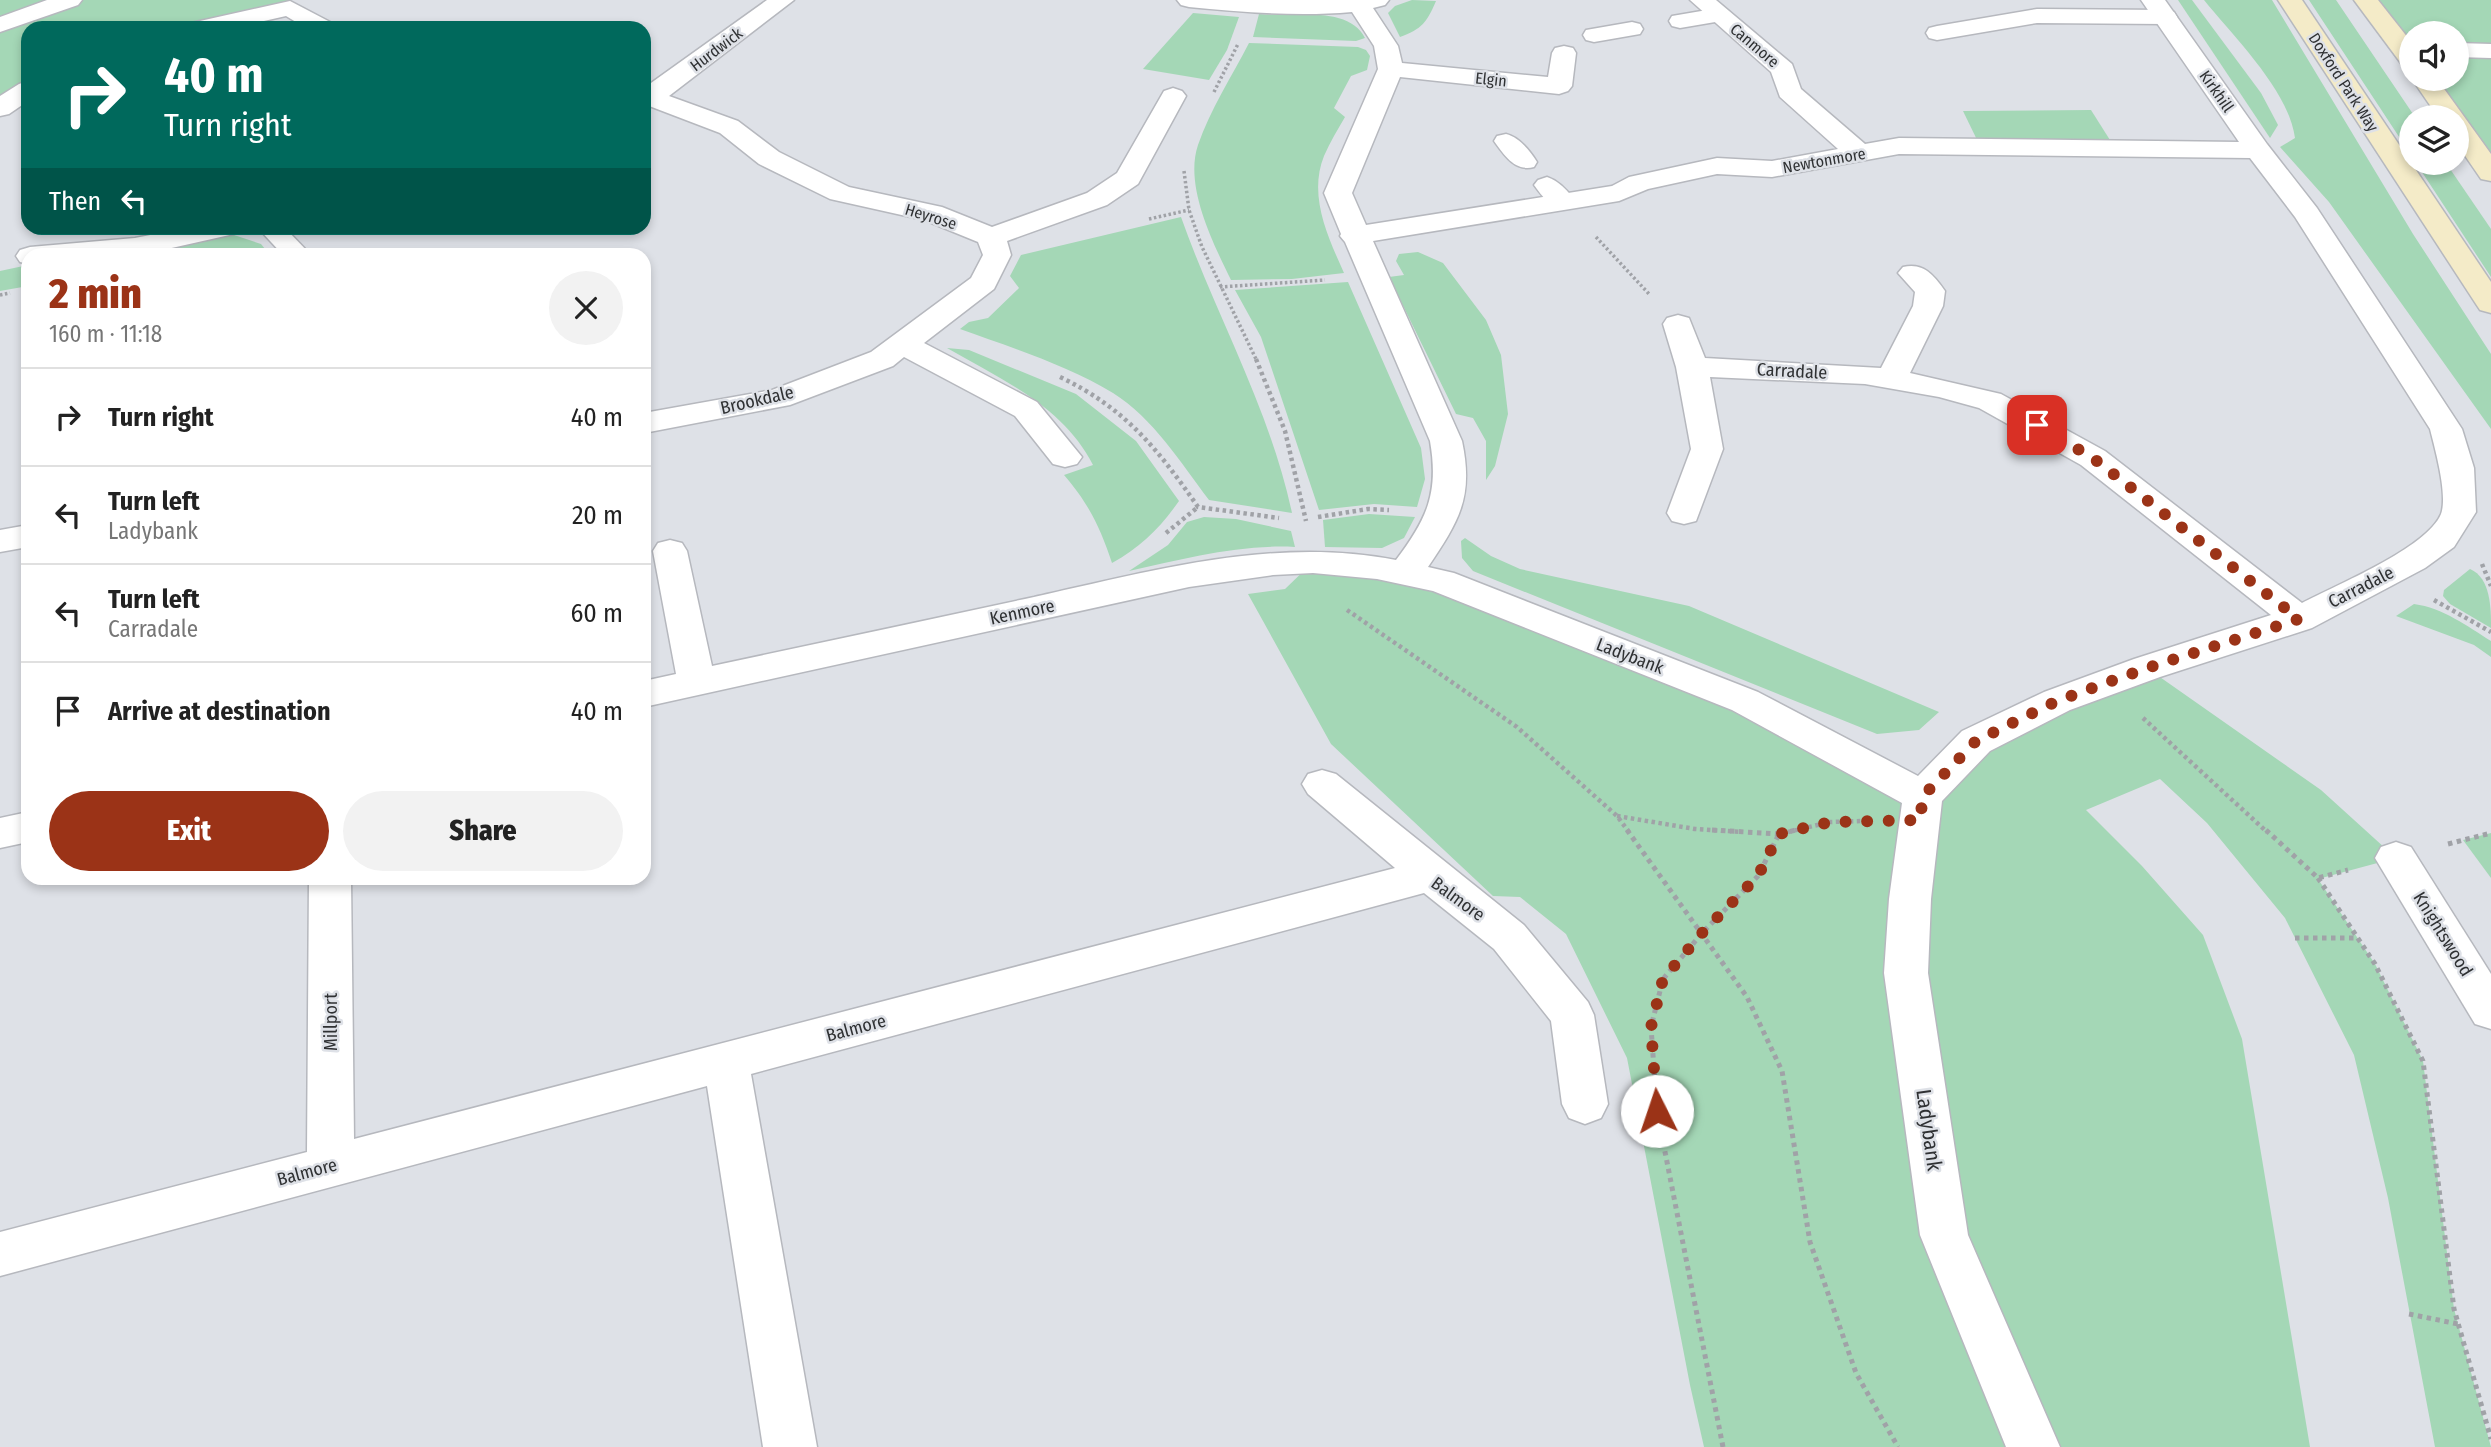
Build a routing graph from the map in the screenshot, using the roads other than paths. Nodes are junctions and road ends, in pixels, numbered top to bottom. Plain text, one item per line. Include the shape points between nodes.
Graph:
1 (70, 0) edge
2 (782, 0) edge
3 (1189, 0) edge
4 (1994, 0) edge
5 (2290, 0) edge
6 (2366, 0) edge
7 (1368, 3) edge
8 (1710, 7) edge
9 (2159, 9) edge
10 (2021, 19) junction
11 (232, 21) edge
12 (311, 21) edge
13 (1680, 21) dead end
14 (0, 25) edge
15 (1632, 29) dead end
16 (1937, 33) dead end
17 (1594, 35) dead end
18 (2399, 41) edge
19 (2469, 50) edge
20 (2491, 51) edge
21 (1564, 53) dead end
22 (1391, 69) junction
23 (21, 94) edge
24 (651, 95) edge
25 (1173, 96) dead end
26 (651, 98) edge
27 (0, 108) edge
28 (1506, 141) dead end
29 (2469, 142) edge
30 (2258, 150) junction
31 (1859, 153) junction
32 (1525, 162) dead end
33 (2491, 173) edge
34 (2280, 181) joint
35 (192, 235) edge
36 (278, 235) edge
37 (1354, 236) junction
38 (991, 237) junction
39 (123, 248) edge
40 (291, 248) edge
41 (21, 257) edge
42 (0, 261) edge
43 (1913, 273) dead end
44 (2491, 304) edge
45 (1678, 324) road end
46 (903, 344) junction
47 (1692, 367) junction
48 (1891, 379) junction
49 (651, 421) edge
50 (1065, 457) dead end
51 (1684, 513) dead end
52 (21, 537) edge
53 (0, 541) edge
54 (670, 551) dead end
55 (1404, 574) junction
56 (2299, 619) junction
57 (697, 683) junction
58 (651, 693) edge
59 (1322, 784) dead end
60 (1922, 808) junction
61 (21, 828) edge
62 (0, 833) edge
63 (2396, 858) road end
64 (1431, 875) junction
65 (330, 885) edge
66 (2491, 1011) edge
67 (726, 1063) junction
68 (1585, 1104) dead end
69 (331, 1165) junction
70 (0, 1254) edge
71 (790, 1447) edge
72 (2033, 1447) edge

1 - 14 street
2 - 24 street, Hurdwick
3 - 7 street via 1252,6
4 - 10 lane
5 - 44 main road, Doxford Park Way
6 - 18 main road
7 - 22 street
8 - 13 lane
8 - 31 street, Canmore via 1783,69 1789,92
9 - 10 lane
9 - 30 street, Kirkhill
10 - 16 lane
11 - 12 street via 290,8
15 - 17 lane
19 - 20 street
21 - 22 street, Elgin via 1559,86
22 - 37 street via 1338,193
23 - 27 street
25 - 38 street via 1128,178 1097,199
26 - 38 street, Heyrose via 729,127 769,158 840,193 932,213
28 - 32 lane
29 - 33 main road
30 - 31 street, Newtonmore via 1941,145
30 - 34 street, Kirkhill
31 - 37 street, Newtonmore via 1772,169 1717,166 1639,183 1619,193 1555,193
34 - 56 street, Carradale via 2307,215 2446,429 2457,468 2459,512 2442,539 2413,561
35 - 39 street
36 - 40 lane
37 - 55 street via 1446,442 1452,478 1442,514 1426,546
38 - 46 street, Brookdale via 996,255 984,283
41 - 42 street
43 - 48 street via 1930,291 1928,306
45 - 47 street
46 - 49 street, Brookdale via 882,359 779,398
46 - 50 street via 1026,409
47 - 48 street, Carradale
47 - 51 street via 1707,449
48 - 56 street, Carradale via 1990,401 2059,438 2093,458
52 - 53 street
54 - 57 street
55 - 57 street, Kenmore via 1313,562 1189,575
55 - 60 street, Ladybank via 1441,582 1745,701
56 - 60 street via 2057,701 1976,741
57 - 58 street, Kenmore
59 - 64 street
60 - 72 street, Ladybank via 1906,973 1944,1235
61 - 62 street
63 - 66 street, Knightswood
64 - 67 street, Balmore
64 - 68 street, Balmore via 1509,937 1572,1015
65 - 69 street, Millport
67 - 69 street, Balmore
67 - 71 street
69 - 70 street, Balmore

